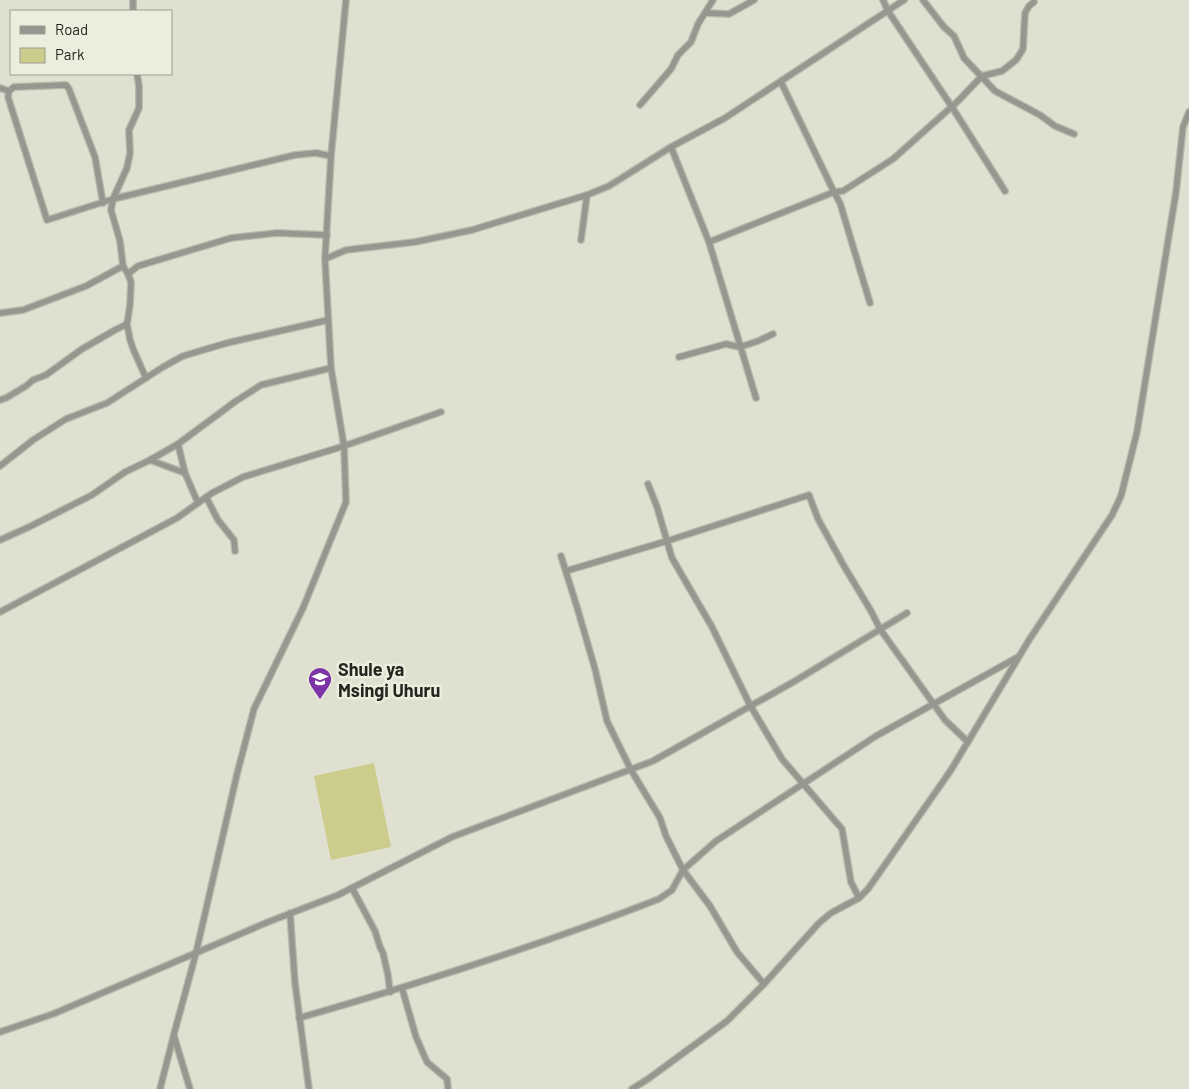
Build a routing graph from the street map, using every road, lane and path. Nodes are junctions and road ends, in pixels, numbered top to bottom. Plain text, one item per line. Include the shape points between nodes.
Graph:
1 (346, 0) edge
2 (713, 0) edge
3 (754, 0) edge
4 (883, 0) edge
5 (904, 0) edge
6 (923, 0) edge
7 (1034, 2) dead end
8 (888, 11) junction
9 (706, 13) junction
10 (138, 75) edge
11 (982, 76) junction
12 (781, 82) junction
13 (0, 88) edge
14 (9, 91) junction
15 (640, 105) dead end
16 (952, 107) junction
17 (1189, 112) edge
18 (1074, 134) dead end
19 (671, 147) junction
20 (330, 156) junction
21 (1005, 191) dead end
22 (834, 192) junction
23 (586, 194) junction
24 (114, 199) junction
25 (103, 202) junction
26 (327, 235) junction
27 (581, 240) dead end
28 (709, 242) junction
29 (325, 258) junction
30 (123, 266) junction
31 (128, 274) junction
32 (870, 303) dead end
33 (0, 313) edge
34 (328, 320) junction
35 (127, 324) junction
36 (773, 334) dead end
37 (740, 347) junction
38 (679, 357) dead end
39 (331, 368) junction
40 (146, 378) junction
41 (756, 398) dead end
42 (0, 400) edge
43 (441, 412) dead end
44 (178, 444) junction
45 (344, 446) junction
46 (150, 460) junction
47 (0, 466) edge
48 (185, 473) junction
49 (648, 484) dead end
50 (206, 497) junction
51 (198, 503) junction
52 (0, 540) edge
53 (667, 541) junction
54 (235, 550) dead end
55 (561, 556) dead end
56 (566, 571) junction
57 (0, 612) edge
58 (906, 613) dead end
59 (880, 629) junction
60 (1019, 657) junction
61 (934, 704) junction
62 (750, 705) junction
63 (968, 742) junction
64 (631, 770) junction
65 (803, 784) junction
66 (682, 870) junction
67 (352, 888) junction
68 (859, 898) junction
69 (290, 913) junction
70 (196, 953) junction
71 (764, 984) junction
72 (402, 988) junction
73 (390, 992) junction
74 (299, 1018) junction
75 (0, 1032) edge
76 (174, 1034) junction
77 (160, 1089) edge
78 (190, 1089) edge
79 (309, 1089) edge
80 (448, 1089) edge
81 (632, 1089) edge

1 - 20 street
2 - 9 street
3 - 9 street via 729,14
4 - 8 street
5 - 8 street
6 - 11 street via 954,36 964,58
7 - 11 street via 1025,13 1023,49 1016,60 1002,71
8 - 12 street
8 - 16 street
9 - 15 street via 691,42
10 - 24 street via 139,108 129,130 127,168
11 - 16 street
11 - 18 street via 995,91
12 - 19 street via 725,118
12 - 22 street
13 - 14 street
14 - 25 street via 14,87 66,85 70,88 95,157
14 - 25 street via 8,98 47,220
16 - 21 street
16 - 22 street via 893,160 843,191
17 - 60 street via 1182,128 1176,192 1137,432 1121,496 1112,515
19 - 23 street via 609,186
19 - 28 street
20 - 24 street via 316,153 295,155
20 - 26 street
22 - 28 street
22 - 32 street
23 - 27 street
23 - 29 street via 472,230 415,242 346,250
24 - 25 street
24 - 30 street via 111,210
26 - 29 street
26 - 31 street via 277,233 231,238 138,266
28 - 37 street
29 - 34 street
30 - 31 street
30 - 33 street via 86,286 22,310
31 - 35 street via 131,282
34 - 39 street
34 - 40 street via 183,356
35 - 40 street
35 - 42 street
36 - 37 street
37 - 38 street via 726,344
37 - 41 street
39 - 44 street via 261,385
39 - 45 street
40 - 47 street via 107,403 66,419
43 - 45 street
44 - 46 street
44 - 48 street
45 - 50 street via 243,477
45 - 70 street via 346,502 303,608 254,708
46 - 48 street
46 - 52 street via 125,472 92,495
48 - 51 street
49 - 53 street
50 - 51 street
50 - 54 street via 234,540
51 - 57 street via 177,518
53 - 56 street
53 - 59 street via 809,495 818,519
53 - 62 street via 672,558 712,628
55 - 56 street
56 - 64 street via 607,721
58 - 59 street
59 - 61 street
59 - 62 street
60 - 61 street
60 - 63 street
61 - 63 street
61 - 65 street via 876,736
62 - 64 street via 653,761
62 - 65 street via 782,759
63 - 68 street
64 - 66 street via 660,818
64 - 67 street via 452,838
65 - 66 street via 716,841
65 - 68 street via 842,829 851,882
66 - 71 street via 710,906 737,952
66 - 72 street via 672,890 659,899
67 - 69 street
67 - 73 street via 375,931 387,968
68 - 71 street via 819,923
69 - 70 street
69 - 74 street
70 - 75 street via 52,1014
70 - 76 street
71 - 81 street via 727,1021
72 - 73 street
72 - 80 street via 427,1062 447,1079
73 - 74 street
74 - 79 street
76 - 77 street
76 - 78 street

